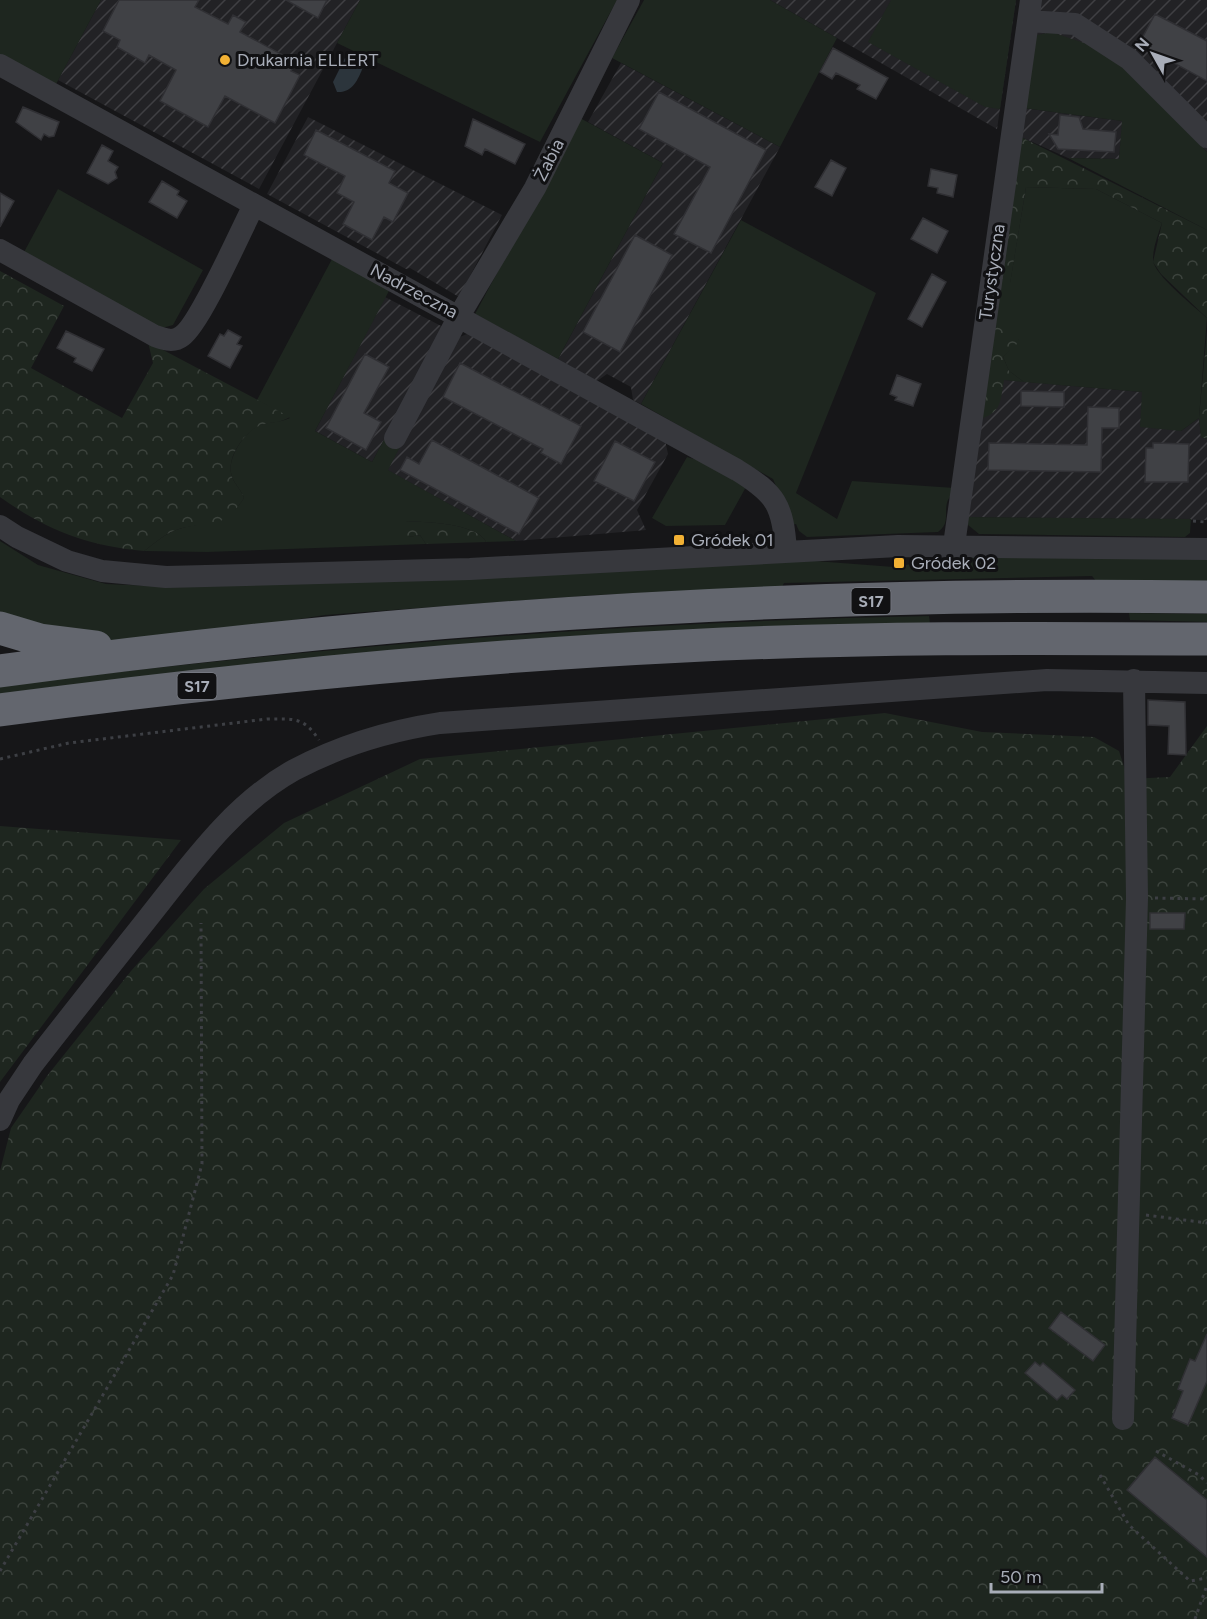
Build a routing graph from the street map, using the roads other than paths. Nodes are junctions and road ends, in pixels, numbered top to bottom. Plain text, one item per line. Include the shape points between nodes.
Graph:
1 (629, 0) edge
2 (1030, 10) edge
3 (0, 65) edge
4 (1207, 137) edge
5 (254, 205) junction
6 (0, 250) edge
7 (459, 316) junction
8 (395, 438) dead end
9 (0, 526) edge
10 (954, 545) junction
11 (1207, 549) edge
12 (786, 551) junction
13 (1207, 597) edge
14 (0, 628) edge
15 (1207, 639) edge
16 (145, 653) junction
17 (0, 671) edge
18 (1134, 680) junction
19 (1207, 683) edge
20 (0, 710) edge
21 (0, 1120) edge
22 (1123, 1419) dead end

1 - 7 street, Żabia via 540,178
2 - 4 street via 1075,24 1120,53
2 - 10 street, Turystyczna
3 - 5 street, Nadrzeczna
5 - 6 street via 196,319 175,340 155,336
5 - 7 street, Nadrzeczna
7 - 8 street, Żabia
7 - 12 street, Nadrzeczna via 765,487 781,512
9 - 12 street via 67,561 102,571 166,577 470,569
10 - 11 street
10 - 12 street
13 - 16 highway, S17 via 1028,596 536,615
14 - 16 highway via 40,640
15 - 20 highway, S17 via 1028,638 685,646 383,668
16 - 17 highway, S17
18 - 19 street
18 - 21 street via 947,686 440,723 394,730 328,754 292,771 252,800 210,840 33,1064
18 - 22 street via 1137,898

